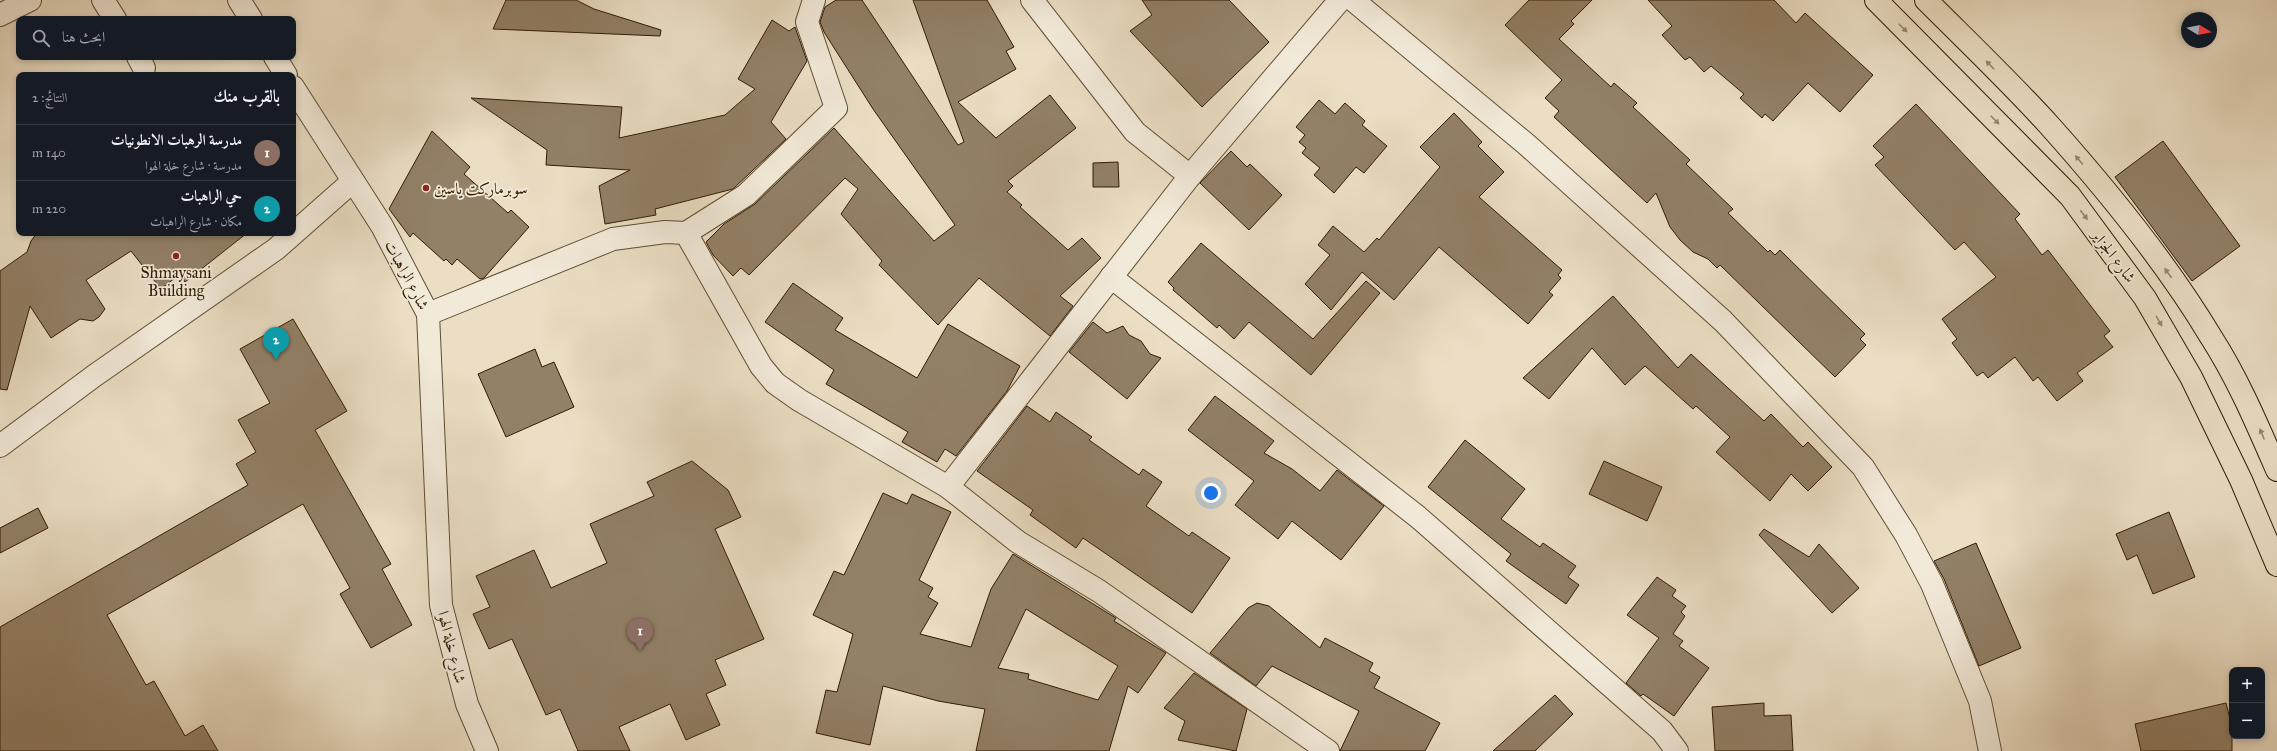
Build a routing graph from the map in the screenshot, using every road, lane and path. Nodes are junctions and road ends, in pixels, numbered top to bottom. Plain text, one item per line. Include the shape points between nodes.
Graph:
1 (30, 0) edge
2 (103, 0) edge
3 (239, 0) edge
4 (814, 0) edge
5 (1032, 0) edge
6 (1340, 0) edge
7 (1353, 0) edge
8 (1876, 0) edge
9 (1926, 0) edge
10 (0, 15) edge
11 (113, 16) edge
12 (249, 16) edge
13 (277, 60) edge
14 (284, 72) edge
15 (296, 92) edge
16 (1190, 176) junction
17 (353, 181) junction
18 (296, 231) edge
19 (686, 233) junction
20 (291, 236) edge
21 (1111, 277) junction
22 (428, 314) junction
23 (0, 446) edge
24 (2277, 470) edge
25 (948, 487) junction
26 (439, 538) joint
27 (2277, 566) edge
28 (487, 751) edge
29 (1328, 751) edge
30 (1677, 751) edge
31 (1990, 751) edge

1 - 10 street
2 - 11 street
3 - 12 street
4 - 19 street via 807,22 836,108 746,195
5 - 16 street via 1135,132
6 - 16 street
7 - 31 street via 1526,144 1723,321 1864,467 1906,535 1932,584 1980,701
8 -> 27 main road, شارع الجزاير via 2070,196 2146,298 2191,377 2242,480
24 -> 9 main road, شارع الجزاير via 2248,403 2211,336 2175,282 2048,124
13 - 14 street
15 - 17 street, شارع الراهبات
16 - 21 street
17 - 18 street
17 - 22 street, شارع الراهبات via 382,226
19 - 22 street via 665,232 613,240
19 - 25 street via 761,366 775,383 799,400
20 - 23 street
21 - 25 street
21 - 30 street via 1418,517 1662,731
22 - 26 street, شارع الراهبات
25 - 29 street via 1018,542 1099,591
26 - 28 street, شارع خلة الهوا via 441,605 467,704

